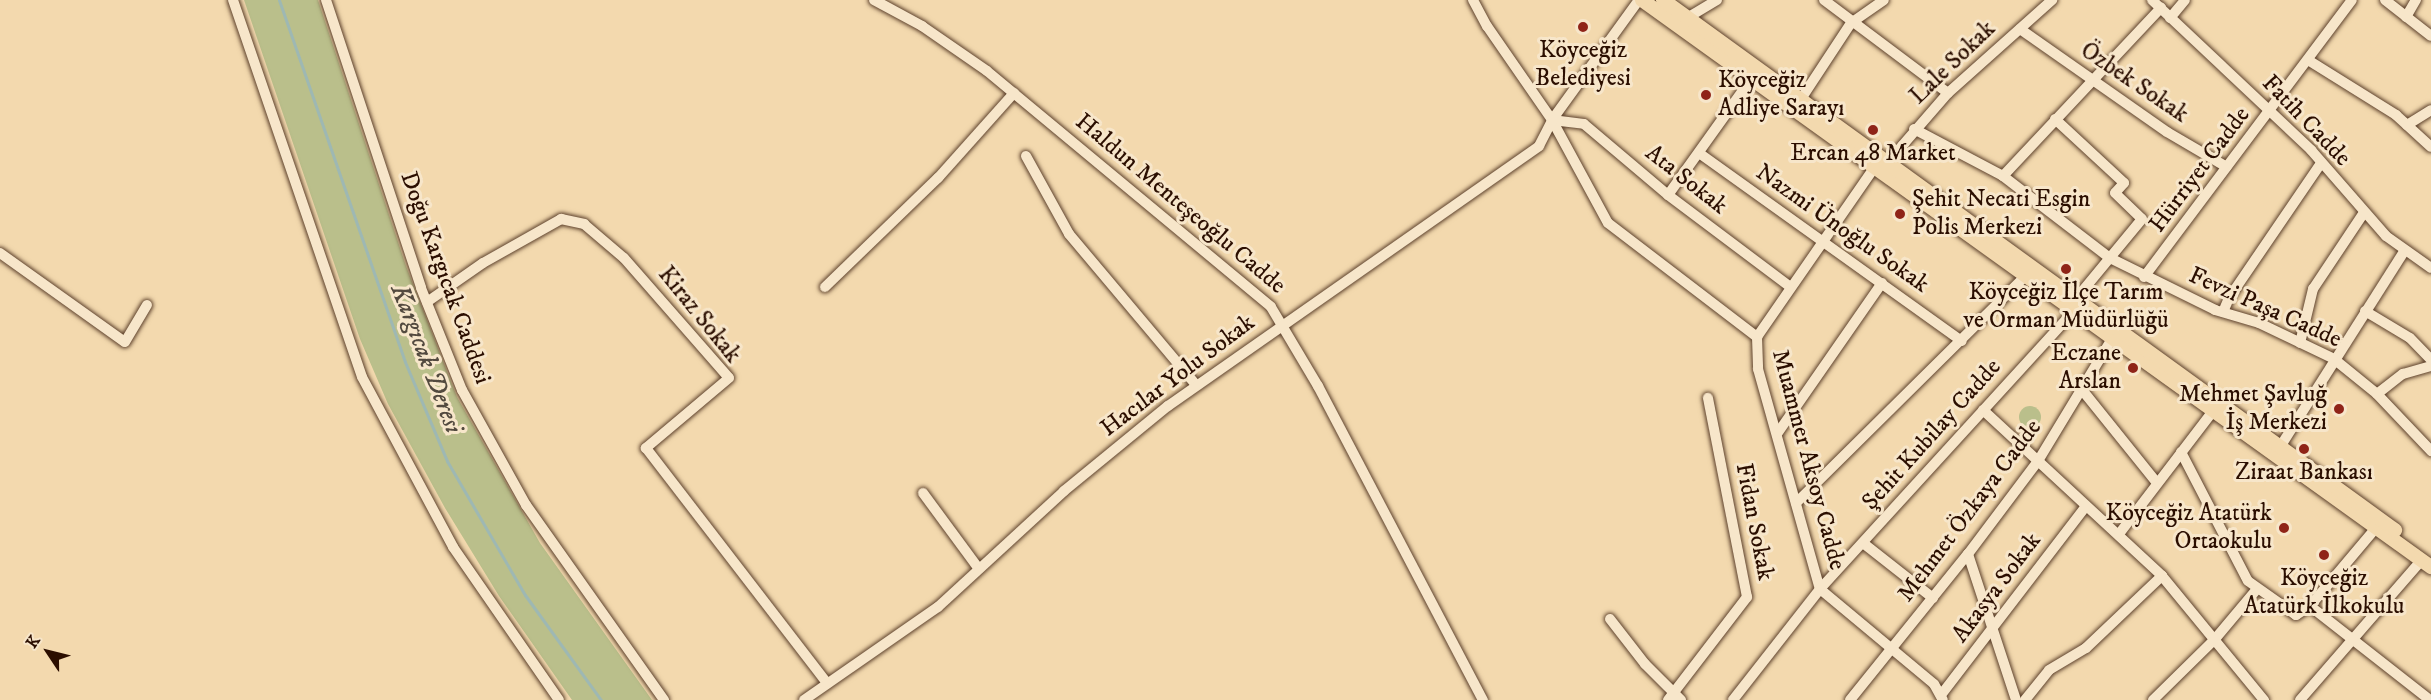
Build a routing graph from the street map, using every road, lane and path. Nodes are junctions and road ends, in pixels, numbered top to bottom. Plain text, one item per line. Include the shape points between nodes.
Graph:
1 (233, 0) edge
2 (326, 0) edge
3 (874, 0) edge
4 (1473, 0) edge
5 (1640, 0) edge
6 (1663, 0) edge
7 (1717, 0) edge
8 (1824, 0) edge
9 (1884, 0) edge
10 (2052, 0) edge
11 (2184, 0) edge
12 (2352, 0) edge
13 (2385, 0) edge
14 (2416, 0) edge
15 (2157, 4) edge
16 (2406, 16) junction
17 (1688, 18) junction
18 (2170, 18) junction
19 (1851, 23) junction
20 (2020, 29) junction
21 (2431, 36) edge
22 (2308, 60) junction
23 (1751, 79) junction
24 (2091, 82) junction
25 (1014, 93) junction
26 (1948, 93) junction
27 (1801, 99) junction
28 (2431, 110) edge
29 (2271, 111) junction
30 (2055, 119) junction
31 (1552, 120) junction
32 (2407, 125) junction
33 (1914, 129) junction
34 (2431, 147) edge
35 (1699, 153) junction
36 (1026, 156) dead end
37 (1888, 162) junction
38 (2321, 163) junction
39 (2227, 167) junction
40 (1874, 168) junction
41 (2003, 176) junction
42 (1668, 195) junction
43 (2363, 214) junction
44 (1822, 240) junction
45 (2406, 250) junction
46 (0, 253) edge
47 (2110, 258) junction
48 (2431, 268) edge
49 (2024, 277) junction
50 (2144, 277) junction
51 (1882, 283) junction
52 (1790, 286) junction
53 (825, 287) dead end
54 (427, 302) junction
55 (147, 305) dead end
56 (2074, 306) junction
57 (2365, 311) junction
58 (2223, 312) junction
59 (1284, 324) junction
60 (1757, 338) junction
61 (2112, 339) junction
62 (1962, 341) junction
63 (2300, 343) junction
64 (2334, 359) junction
65 (2431, 360) edge
66 (2431, 366) edge
67 (1196, 385) junction
68 (2083, 391) junction
69 (2377, 394) junction
70 (1708, 398) dead end
71 (1983, 410) junction
72 (2213, 411) junction
73 (1778, 434) junction
74 (2280, 447) junction
75 (2431, 451) edge
76 (2181, 452) junction
77 (2038, 460) junction
78 (2157, 483) junction
79 (923, 493) dead end
80 (1796, 503) junction
81 (2086, 506) junction
82 (2376, 528) junction
83 (2119, 534) junction
84 (1863, 543) junction
85 (1968, 554) junction
86 (2428, 561) edge
87 (979, 569) junction
88 (2162, 576) junction
89 (1820, 589) junction
90 (2258, 589) junction
91 (1933, 598) junction
92 (2310, 606) junction
93 (1610, 619) dead end
94 (1993, 629) junction
95 (2215, 639) junction
96 (2352, 641) junction
97 (1892, 648) junction
98 (827, 683) junction
99 (1942, 697) edge
100 (2428, 697) edge
101 (1674, 698) edge
102 (559, 700) edge
103 (664, 700) edge
104 (804, 700) edge
105 (1483, 700) edge
106 (1733, 700) edge
107 (1850, 700) edge
108 (2016, 700) edge
109 (2025, 700) edge
110 (2153, 700) edge
111 (2264, 700) edge
112 (2300, 700) edge

1 - 102 street via 362,377 467,570
2 - 54 street, Doğu Kargıcak Caddesi
3 - 25 street, Haldun Menteşeoğlu Cadde via 966,54
4 - 31 street, Muammer Aksoy Cadde
5 - 23 main road
5 - 31 street, Hacılar Yolu Sokak
6 - 17 main road
7 - 17 street
8 - 19 street
9 - 19 street
10 - 20 street, Lale Sokak
11 - 18 street
12 - 22 street, Hürriyet Cadde
13 - 16 street
14 - 16 street
15 - 18 street, Fatih Cadde
15 - 24 street
16 - 21 street
17 - 27 main road
18 - 29 street, Fatih Cadde
19 - 26 street
19 - 27 street
20 - 24 street, Özbek Sokak
20 - 26 street, Lale Sokak
22 - 29 street, Hürriyet Cadde
22 - 32 street
23 - 35 street
23 - 40 main road
24 - 30 street
24 - 39 street, Özbek Sokak
25 - 53 street via 938,178
25 - 59 street, Haldun Menteşeoğlu Cadde via 1263,300
26 - 33 street, Lale Sokak
27 - 37 main road
28 - 32 street
29 - 38 street, Fatih Cadde
29 - 39 street, Hürriyet Cadde
30 - 41 street
30 - 47 street, Şehit Kubilay Cadde via 2124,183 2115,193 2142,219
31 - 42 street, Ata Sokak via 1584,124
31 - 59 street, Hacılar Yolu Sokak via 1539,146
31 - 60 street, Muammer Aksoy Cadde via 1613,229
32 - 34 street
33 - 37 street, Lale Sokak
33 - 41 street, Fevzi Paşa Cadde
35 - 42 street
35 - 44 street, Nazmi Ünoğlu Sokak
36 - 67 street via 1069,234
37 - 56 main road
38 - 43 street, Fatih Cadde
38 - 58 street
39 - 50 street, Hürriyet Cadde
40 - 44 street
40 - 49 main road
41 - 47 street, Fevzi Paşa Cadde
42 - 52 street, Ata Sokak
43 - 45 street, Fatih Cadde
43 - 63 street via 2313,290
44 - 51 street, Nazmi Ünoğlu Sokak
44 - 52 street
45 - 48 street, Fatih Cadde
45 - 57 street
46 - 55 street via 125,342
47 - 50 street, Fevzi Paşa Cadde
47 - 56 street, Şehit Kubilay Cadde
49 - 56 main road
49 - 62 street
50 - 58 street, Fevzi Paşa Cadde
51 - 62 street, Nazmi Ünoğlu Sokak
51 - 73 street
52 - 60 street
54 - 98 street, Kiraz Sokak via 492,257 561,219 584,224 624,258 729,378 646,448
54 - 103 street, Doğu Kargıcak Caddesi via 462,390 511,481
56 - 61 main road
56 - 71 street, Şehit Kubilay Cadde
56 - 74 main road
57 - 64 street
57 - 65 street via 2410,338
58 - 63 street, Fevzi Paşa Cadde via 2259,323
59 - 67 street, Hacılar Yolu Sokak
59 - 105 street, Haldun Menteşeoğlu Cadde
60 - 73 street, Muammer Aksoy Cadde via 1758,369
61 - 68 street, Mehmet Özkaya Cadde
61 - 72 main road
62 - 80 street
63 - 64 street, Fevzi Paşa Cadde
64 - 69 street, Fevzi Paşa Cadde
64 - 74 street
66 - 69 street via 2403,374
67 - 87 street, Hacılar Yolu Sokak via 1064,491
68 - 77 street, Mehmet Özkaya Cadde
68 - 78 street
69 - 75 street, Fevzi Paşa Cadde
70 - 101 street, Fidan Sokak via 1747,597
71 - 77 street
71 - 84 street, Şehit Kubilay Cadde
72 - 76 street
72 - 82 main road
73 - 80 street, Muammer Aksoy Cadde
74 - 86 main road
76 - 78 street
76 - 90 street via 2244,574
77 - 81 street
77 - 85 street, Mehmet Özkaya Cadde
78 - 83 street
79 - 87 street
80 - 89 street, Muammer Aksoy Cadde
81 - 83 street
81 - 94 street, Akasya Sokak
82 - 86 main road
82 - 92 street
83 - 88 street
84 - 89 street, Şehit Kubilay Cadde
84 - 91 street
85 - 91 street, Mehmet Özkaya Cadde
85 - 94 street
86 - 96 street
87 - 98 street, Hacılar Yolu Sokak via 919,621
88 - 95 street
88 - 109 street via 2086,648 2049,670
89 - 97 street, Muammer Aksoy Cadde
89 - 106 street, Şehit Kubilay Cadde
90 - 92 street via 2296,615
90 - 95 street
91 - 97 street, Mehmet Özkaya Cadde
92 - 96 street
93 - 101 street
94 - 99 street, Akasya Sokak
94 - 108 street
95 - 110 street
95 - 111 street
96 - 100 street
96 - 112 street
97 - 99 street, Muammer Aksoy Cadde
97 - 107 street, Mehmet Özkaya Cadde
98 - 104 street, Hacılar Yolu Sokak

